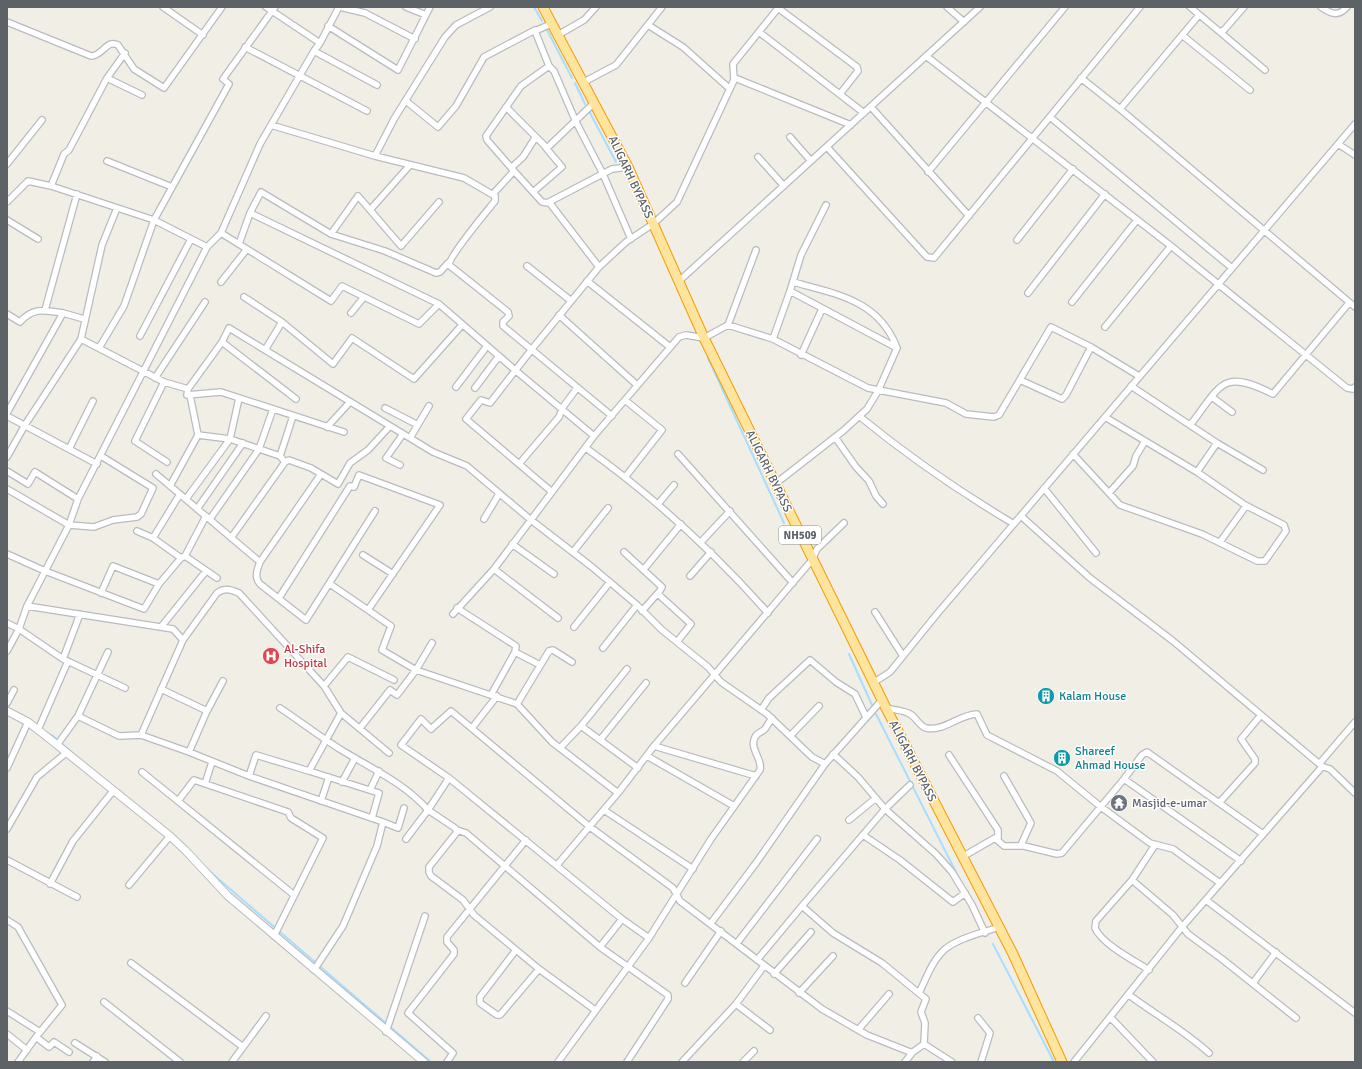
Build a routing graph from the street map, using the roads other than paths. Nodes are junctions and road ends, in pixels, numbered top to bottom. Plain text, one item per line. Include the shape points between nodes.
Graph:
1 (163, 7) edge
2 (222, 7) edge
3 (266, 7) edge
4 (339, 7) edge
5 (406, 7) edge
6 (430, 7) edge
7 (490, 7) edge
8 (542, 7) edge
9 (596, 7) edge
10 (662, 7) edge
11 (947, 7) edge
12 (980, 7) edge
13 (1065, 7) edge
14 (1140, 7) edge
15 (1244, 7) edge
16 (1321, 7) edge
17 (1347, 7) edge
18 (779, 8) edge
19 (1192, 8) edge
20 (273, 9) edge
21 (426, 15) junction
22 (1199, 15) junction
23 (7, 22) edge
24 (964, 22) junction
25 (551, 24) junction
26 (648, 25) junction
27 (328, 26) junction
28 (535, 30) junction
29 (759, 32) junction
30 (1220, 32) junction
31 (203, 35) junction
32 (558, 35) junction
33 (1182, 35) junction
34 (415, 40) junction
35 (320, 44) junction
36 (245, 47) junction
37 (314, 51) junction
38 (125, 53) junction
39 (926, 56) junction
40 (549, 66) junction
41 (1265, 70) dead end
42 (299, 76) junction
43 (107, 78) junction
44 (735, 78) junction
45 (1081, 78) junction
46 (582, 83) junction
47 (377, 85) dead end
48 (730, 89) junction
49 (1250, 90) dead end
50 (840, 94) junction
51 (142, 95) dead end
52 (406, 101) junction
53 (594, 103) junction
54 (986, 104) junction
55 (506, 107) junction
56 (871, 107) junction
57 (1120, 109) junction
58 (367, 110) dead end
59 (864, 113) junction
60 (1050, 116) junction
61 (42, 120) dead end
62 (576, 122) junction
63 (1355, 124) edge
64 (271, 125) junction
65 (851, 125) junction
66 (790, 137) dead end
67 (535, 138) junction
68 (1032, 138) junction
69 (1338, 144) junction
70 (827, 147) junction
71 (546, 148) junction
72 (1355, 155) edge
73 (375, 156) junction
74 (758, 157) dead end
75 (106, 161) dead end
76 (811, 161) junction
77 (7, 164) edge
78 (410, 165) junction
79 (628, 167) junction
80 (513, 169) junction
81 (1072, 170) junction
82 (928, 172) junction
83 (603, 174) junction
84 (51, 186) junction
85 (784, 186) junction
86 (172, 187) junction
87 (533, 192) junction
88 (77, 194) junction
89 (493, 194) junction
90 (1105, 194) junction
91 (7, 202) edge
92 (439, 202) dead end
93 (549, 203) junction
94 (826, 206) dead end
95 (117, 208) junction
96 (370, 210) junction
97 (250, 212) junction
98 (969, 216) junction
99 (7, 220) edge
100 (154, 220) junction
101 (1137, 220) junction
102 (653, 224) junction
103 (1263, 230) junction
104 (221, 233) junction
105 (331, 234) junction
106 (38, 239) dead end
107 (191, 239) junction
108 (631, 239) junction
109 (1017, 240) dead end
110 (239, 244) junction
111 (1171, 246) junction
112 (208, 248) junction
113 (247, 249) junction
114 (756, 250) dead end
115 (448, 263) junction
116 (527, 266) dead end
117 (599, 267) junction
118 (1232, 268) junction
119 (587, 281) junction
120 (221, 282) dead end
121 (678, 282) junction
122 (793, 282) junction
123 (1218, 284) junction
124 (790, 291) junction
125 (1028, 293) dead end
126 (244, 297) dead end
127 (364, 297) junction
128 (570, 300) junction
129 (205, 302) dead end
130 (1072, 302) dead end
131 (1349, 302) junction
132 (439, 304) junction
133 (822, 308) junction
134 (1355, 308) edge
135 (45, 310) junction
136 (63, 313) junction
137 (351, 313) dead end
138 (7, 314) edge
139 (559, 315) junction
140 (84, 319) junction
141 (282, 322) junction
142 (462, 325) junction
143 (728, 325) junction
144 (1105, 327) dead end
145 (140, 336) dead end
146 (704, 338) junction
147 (81, 339) junction
148 (774, 339) junction
149 (222, 342) junction
150 (487, 346) junction
151 (670, 347) junction
152 (1090, 347) junction
153 (99, 348) junction
154 (897, 348) junction
155 (532, 349) junction
156 (265, 350) junction
157 (1306, 354) junction
158 (801, 355) junction
159 (499, 356) junction
160 (515, 370) junction
161 (144, 372) junction
162 (1139, 376) junction
163 (155, 378) junction
164 (1020, 380) junction
165 (164, 382) junction
166 (637, 384) junction
167 (1131, 386) junction
168 (456, 387) dead end
169 (1355, 387) edge
170 (474, 388) dead end
171 (577, 388) junction
172 (878, 391) junction
173 (189, 392) junction
174 (1212, 397) junction
175 (239, 398) junction
176 (296, 399) dead end
177 (625, 400) junction
178 (93, 401) dead end
179 (350, 402) junction
180 (429, 406) dead end
181 (385, 408) dead end
182 (272, 409) junction
183 (562, 409) junction
184 (1232, 412) dead end
185 (7, 415) edge
186 (293, 416) junction
187 (612, 416) junction
188 (859, 416) junction
189 (1104, 417) junction
190 (416, 424) junction
191 (1191, 424) junction
192 (25, 426) junction
193 (390, 426) junction
194 (327, 427) junction
195 (344, 432) dead end
196 (403, 434) junction
197 (198, 435) junction
198 (594, 436) junction
199 (835, 437) junction
200 (410, 438) junction
201 (230, 439) junction
202 (1145, 441) junction
203 (243, 443) junction
204 (1217, 443) junction
205 (586, 448) junction
206 (69, 449) junction
207 (259, 449) junction
208 (678, 454) dead end
209 (1073, 454) junction
210 (101, 456) junction
211 (280, 456) junction
212 (7, 457) edge
213 (167, 462) dead end
214 (285, 462) junction
215 (97, 464) junction
216 (519, 464) junction
217 (400, 465) dead end
218 (1263, 470) dead end
219 (7, 471) edge
220 (1197, 472) junction
221 (156, 474) dead end
222 (321, 474) junction
223 (626, 476) junction
224 (775, 484) junction
225 (674, 485) dead end
226 (170, 486) junction
227 (1044, 488) junction
228 (7, 489) edge
229 (552, 492) junction
230 (1109, 493) junction
231 (180, 494) junction
232 (499, 494) junction
233 (78, 498) junction
234 (186, 499) junction
235 (658, 504) junction
236 (883, 504) dead end
237 (1246, 506) junction
238 (608, 508) dead end
239 (197, 509) junction
240 (375, 511) dead end
241 (730, 511) junction
242 (1021, 516) junction
243 (208, 518) junction
244 (484, 519) dead end
245 (531, 520) junction
246 (844, 523) dead end
247 (681, 524) junction
248 (1014, 524) junction
249 (69, 525) junction
250 (137, 531) dead end
251 (153, 538) junction
252 (231, 538) junction
253 (701, 542) junction
254 (1220, 542) junction
255 (512, 544) junction
256 (573, 552) junction
257 (624, 552) dead end
258 (711, 552) junction
259 (1096, 553) dead end
260 (7, 554) edge
261 (363, 555) dead end
262 (183, 557) junction
263 (812, 560) junction
264 (260, 562) junction
265 (494, 569) junction
266 (644, 569) junction
267 (45, 571) junction
268 (206, 571) junction
269 (392, 574) junction
270 (554, 574) dead end
271 (690, 576) dead end
272 (217, 578) dead end
273 (610, 582) junction
274 (793, 583) junction
275 (159, 584) junction
276 (330, 584) junction
277 (101, 593) junction
278 (658, 594) junction
279 (279, 598) junction
280 (637, 605) junction
281 (27, 606) junction
282 (457, 608) junction
283 (368, 610) junction
284 (642, 611) junction
285 (875, 612) dead end
286 (768, 613) junction
287 (80, 614) junction
288 (453, 614) dead end
289 (558, 618) dead end
290 (7, 623) edge
291 (161, 627) junction
292 (574, 628) dead end
293 (19, 629) junction
294 (183, 640) junction
295 (678, 642) junction
296 (432, 643) dead end
297 (603, 648) dead end
298 (7, 651) edge
299 (108, 652) dead end
300 (515, 652) junction
301 (904, 656) junction
302 (66, 660) junction
303 (572, 662) dead end
304 (540, 665) junction
305 (627, 669) dead end
306 (416, 670) junction
307 (97, 675) junction
308 (714, 675) junction
309 (394, 680) dead end
310 (223, 681) dead end
311 (646, 683) dead end
312 (873, 683) junction
313 (324, 686) junction
314 (125, 688) dead end
315 (162, 688) junction
316 (14, 690) dead end
317 (494, 696) junction
318 (7, 702) edge
319 (517, 704) junction
320 (884, 704) junction
321 (819, 706) dead end
322 (280, 708) dead end
323 (761, 710) junction
324 (7, 711) edge
325 (208, 711) junction
326 (341, 713) junction
327 (1261, 715) junction
328 (78, 716) junction
329 (866, 717) junction
330 (772, 718) junction
331 (28, 722) junction
332 (1355, 722) edge
333 (581, 726) junction
334 (360, 728) junction
335 (472, 728) junction
336 (38, 730) junction
337 (141, 735) junction
338 (790, 736) junction
339 (327, 740) junction
340 (600, 740) junction
341 (57, 745) junction
342 (654, 746) junction
343 (560, 748) junction
344 (189, 752) junction
345 (66, 753) junction
346 (389, 753) dead end
347 (833, 754) junction
348 (949, 755) dead end
349 (647, 756) junction
350 (355, 758) junction
351 (212, 762) junction
352 (825, 764) junction
353 (1321, 765) junction
354 (7, 768) edge
355 (638, 768) junction
356 (379, 771) junction
357 (142, 772) dead end
358 (309, 772) junction
359 (248, 776) junction
360 (756, 776) junction
361 (1004, 776) dead end
362 (329, 778) junction
363 (449, 778) junction
364 (1124, 779) junction
365 (342, 782) junction
366 (205, 784) junction
367 (910, 785) dead end
368 (370, 790) junction
369 (113, 791) junction
370 (618, 793) junction
371 (1355, 793) edge
372 (876, 798) junction
373 (178, 801) junction
374 (321, 801) junction
375 (1219, 802) junction
376 (734, 806) junction
377 (1102, 807) junction
378 (404, 808) dead end
379 (885, 809) junction
380 (428, 810) junction
381 (604, 810) junction
382 (372, 818) junction
383 (849, 820) dead end
384 (383, 822) junction
385 (590, 827) junction
386 (7, 828) edge
387 (457, 830) junction
388 (1263, 834) junction
389 (863, 835) junction
390 (170, 836) junction
391 (998, 838) junction
392 (406, 839) dead end
393 (817, 839) dead end
394 (526, 840) junction
395 (1021, 845) junction
396 (1155, 845) junction
397 (962, 857) junction
398 (7, 860) edge
399 (1241, 861) junction
400 (557, 865) junction
401 (504, 866) junction
402 (693, 868) junction
403 (1132, 880) junction
404 (1220, 883) junction
405 (50, 884) junction
406 (129, 885) dead end
407 (965, 893) junction
408 (294, 895) junction
409 (676, 895) junction
410 (77, 897) dead end
411 (1206, 900) junction
412 (802, 906) junction
413 (470, 908) junction
414 (425, 916) dead end
415 (622, 919) junction
416 (7, 920) edge
417 (711, 923) junction
418 (999, 928) junction
419 (1182, 928) junction
420 (721, 931) junction
421 (811, 932) dead end
422 (985, 932) junction
423 (274, 936) junction
424 (650, 938) junction
425 (737, 943) junction
426 (600, 947) junction
427 (516, 950) junction
428 (1276, 952) junction
429 (833, 956) dead end
430 (757, 960) junction
431 (131, 963) dead end
432 (630, 966) junction
433 (764, 966) junction
434 (539, 969) junction
435 (314, 970) junction
436 (1149, 970) junction
437 (774, 974) junction
438 (685, 983) dead end
439 (1253, 983) junction
440 (799, 993) junction
441 (919, 993) junction
442 (889, 994) dead end
443 (1129, 995) junction
444 (104, 1002) dead end
445 (736, 1004) junction
446 (595, 1010) junction
447 (7, 1011) edge
448 (1355, 1013) edge
449 (266, 1016) dead end
450 (978, 1018) dead end
451 (1111, 1018) junction
452 (1296, 1018) dead end
453 (770, 1030) dead end
454 (858, 1030) junction
455 (386, 1032) junction
456 (7, 1034) edge
457 (38, 1035) junction
458 (75, 1043) dead end
459 (924, 1044) junction
460 (244, 1047) junction
461 (27, 1050) junction
462 (754, 1051) dead end
463 (69, 1052) dead end
464 (912, 1053) junction
465 (1209, 1053) dead end
466 (97, 1056) junction
467 (18, 1062) edge
468 (93, 1062) edge
469 (105, 1062) edge
470 (180, 1062) edge
471 (232, 1062) edge
472 (424, 1062) edge
473 (447, 1062) edge
474 (558, 1062) edge
475 (627, 1062) edge
476 (682, 1062) edge
477 (743, 1062) edge
478 (905, 1062) edge
479 (952, 1062) edge
480 (981, 1062) edge
481 (1062, 1062) edge
482 (1074, 1062) edge
483 (1153, 1062) edge

1 - 31 street
2 - 31 street
3 - 20 street
4 - 27 street
4 - 34 street via 365,13
5 - 21 street
6 - 21 street
7 - 52 street via 451,30
8 - 25 highway, ALIGARH BYPASS / NH509
9 - 32 street via 584,20
10 - 26 street
11 - 24 street
12 - 24 street
13 - 54 street
14 - 45 street
15 - 30 street
16 - 17 street via 1335,14
18 - 29 street
18 - 50 street via 857,67 858,71
19 - 22 street
20 - 35 street
20 - 36 street
21 - 34 street
22 - 30 street
22 - 33 street
23 - 38 street via 91,56 99,54 108,44 114,43
24 - 39 street
25 - 28 street
25 - 32 highway, ALIGARH BYPASS / NH509
26 - 46 street via 616,65
26 - 48 street via 683,47
27 - 34 street via 398,70
27 - 35 street
28 - 40 street
28 - 52 street via 484,57 456,106 438,128
29 - 44 street via 734,63
29 - 50 street
30 - 41 street
31 - 38 street via 164,88 134,69
32 - 46 highway, ALIGARH BYPASS / NH509
33 - 49 street
33 - 57 street
35 - 37 street
36 - 42 street
36 - 86 street via 223,79 228,84
37 - 42 street
37 - 47 street
38 - 43 street
39 - 54 street
39 - 56 street
40 - 55 street via 521,86
40 - 62 street via 554,71
42 - 58 street
42 - 64 street
43 - 51 street
43 - 84 street via 69,150 64,154
44 - 48 street
44 - 65 street
45 - 57 street
45 - 60 street
46 - 53 highway, ALIGARH BYPASS / NH509
48 - 102 street via 697,156 679,200
50 - 59 street
52 - 73 street
53 - 62 street
53 - 79 highway, ALIGARH BYPASS / NH509
54 - 68 street
54 - 82 street
55 - 67 street
55 - 80 street via 486,138
56 - 59 street
56 - 82 street
57 - 103 street
59 - 65 street
60 - 68 street
60 - 118 street
61 - 77 street
62 - 71 street
62 - 83 street
63 - 69 street
64 - 73 street
64 - 104 street
65 - 70 street
66 - 76 street
67 - 71 street
67 - 80 street
68 - 81 street
68 - 98 street
69 - 72 street
69 - 103 street
70 - 76 street
70 - 98 street via 927,257 937,255
71 - 87 street via 561,169
73 - 78 street
74 - 85 street
75 - 86 street
76 - 85 street
78 - 89 street via 464,178
78 - 96 street
79 - 83 street via 616,168
79 - 102 highway, ALIGARH BYPASS / NH509
80 - 87 street
80 - 89 street
81 - 90 street
81 - 109 street
82 - 98 street
83 - 93 street
83 - 108 street
84 - 88 street
84 - 91 street via 28,181
85 - 121 street
86 - 100 street
87 - 93 street via 542,202
88 - 95 street
88 - 135 street
89 - 115 street via 495,200
90 - 101 street
90 - 125 street
92 - 96 street via 401,246
93 - 117 street
94 - 122 street via 802,251
95 - 100 street
95 - 140 street via 102,245 92,295
96 - 105 street via 358,196
97 - 105 street via 261,192
97 - 110 street
97 - 132 street
99 - 106 street
100 - 107 street
100 - 153 street via 124,306
101 - 111 street
101 - 130 street
102 - 108 street
102 - 121 highway, ALIGARH BYPASS / NH509
103 - 118 street
103 - 131 street
104 - 110 street
104 - 112 street
105 - 115 street via 385,251 436,273
107 - 112 street
107 - 145 street
108 - 117 street
110 - 113 street
111 - 123 street
111 - 144 street
112 - 161 street
113 - 120 street
113 - 127 street via 331,300 342,286
114 - 143 street
115 - 155 street via 508,312 509,316 503,322 503,326
116 - 128 street
117 - 119 street
118 - 123 street
119 - 128 street
119 - 151 street
121 - 146 highway, ALIGARH BYPASS / NH509
122 - 124 street
122 - 154 street via 846,297 862,305 876,317
123 - 157 street
123 - 162 street
124 - 133 street
124 - 148 street
126 - 141 street
127 - 132 street via 418,324
127 - 137 street
128 - 139 street
129 - 163 street
131 - 134 street
131 - 157 street
132 - 142 street
133 - 154 street
133 - 158 street
135 - 136 street
135 - 138 street via 27,314 20,322
136 - 140 street
136 - 185 street
139 - 155 street
139 - 166 street
140 - 147 street
141 - 142 street via 332,364 352,338 414,380
141 - 156 street
142 - 150 street
143 - 146 street
143 - 148 street
146 - 151 street via 681,336
146 - 224 highway, ALIGARH BYPASS / NH509
147 - 153 street
147 - 192 street
148 - 158 street
149 - 156 street via 229,328
149 - 173 street
149 - 176 street
150 - 159 street
150 - 168 street
151 - 166 street
152 - 162 street
152 - 164 street via 1051,327
152 - 164 street via 1064,398 1059,399
153 - 161 street
154 - 172 street
155 - 160 street
155 - 171 street
156 - 179 street
157 - 169 street via 1347,388
157 - 174 street via 1273,394 1233,380 1222,384
158 - 172 street
159 - 160 street
159 - 170 street
160 - 183 street
160 - 216 street via 490,403 482,400 466,420
161 - 163 street
161 - 210 street
162 - 167 street
163 - 165 street
164 - 172 street via 1001,414 994,417 966,414 946,403
165 - 173 street
165 - 213 street via 135,441
166 - 177 street
167 - 189 street
167 - 191 street
171 - 183 street
171 - 187 street
172 - 188 street via 867,409
173 - 175 street via 221,392
173 - 197 street
174 - 184 street
174 - 191 street
175 - 182 street
175 - 201 street
177 - 187 street
177 - 223 street via 662,430
178 - 206 street
179 - 193 street
179 - 194 street
180 - 190 street
181 - 190 street
182 - 186 street
182 - 207 street
183 - 198 street
183 - 216 street via 559,417
185 - 192 street
186 - 194 street
186 - 211 street
187 - 198 street
188 - 199 street
188 - 248 street via 891,442
189 - 202 street
189 - 209 street
190 - 200 street
191 - 204 street
192 - 206 street
192 - 212 street
193 - 196 street
193 - 222 street via 368,450 350,463 338,484
194 - 195 street
196 - 200 street
196 - 217 street via 386,458
197 - 201 street
197 - 226 street
198 - 205 street
199 - 224 street
199 - 236 street via 869,481
200 - 232 street via 433,452 464,464
201 - 203 street
201 - 234 street
202 - 220 street
202 - 230 street via 1133,466
203 - 207 street
203 - 239 street
204 - 218 street
204 - 220 street
205 - 223 street
205 - 229 street
206 - 215 street
207 - 211 street
207 - 243 street
208 - 241 street
209 - 227 street
209 - 230 street
210 - 215 street
210 - 249 street via 153,488 141,514 94,527
211 - 214 street
214 - 222 street via 289,460
214 - 252 street
215 - 233 street
216 - 229 street
219 - 233 street via 28,484 35,472
220 - 237 street
221 - 226 street
222 - 264 street
223 - 235 street
224 - 263 highway, ALIGARH BYPASS / NH509
225 - 235 street
226 - 231 street
227 - 242 street
227 - 259 street
228 - 249 street
229 - 245 street
230 - 254 street via 1125,507 1158,517
231 - 234 street
231 - 251 street
232 - 244 street
232 - 245 street
233 - 249 street
234 - 239 street
235 - 247 street
237 - 254 street
237 - 254 street via 1284,525 1287,529 1265,561 1257,561
238 - 256 street
239 - 243 street
240 - 276 street
241 - 253 street
241 - 274 street
242 - 248 street
242 - 327 street via 1090,578 1173,641
243 - 252 street
243 - 262 street
245 - 255 street
245 - 256 street
246 - 263 street via 817,549
247 - 253 street
247 - 266 street
248 - 301 street
249 - 267 street
250 - 251 street
251 - 262 street
252 - 264 street
253 - 258 street
255 - 265 street
255 - 270 street
256 - 273 street
257 - 266 street
258 - 271 street
258 - 286 street
260 - 267 street
261 - 269 street
262 - 268 street
262 - 275 street
263 - 274 street
263 - 312 highway, ALIGARH BYPASS / NH509
264 - 279 street via 256,580
265 - 282 street
265 - 289 street
266 - 278 street via 663,588
267 - 277 street
267 - 281 street
268 - 272 street
268 - 291 street
269 - 279 street via 440,505 359,475 354,487 350,486
269 - 283 street
273 - 280 street
273 - 292 street
274 - 286 street
275 - 277 street via 144,609
275 - 277 street via 113,566
276 - 279 street via 306,620
276 - 283 street
278 - 284 street
278 - 295 street via 690,624
280 - 284 street
280 - 297 street
281 - 287 street
281 - 293 street
282 - 288 street
282 - 300 street via 514,644
283 - 306 street via 392,626 382,650
284 - 295 street
285 - 301 street
286 - 308 street
287 - 291 street
287 - 302 street
290 - 293 street
291 - 294 street via 173,629
293 - 298 street
293 - 302 street
294 - 313 street via 217,593 222,589 230,589 250,603
294 - 315 street
295 - 308 street
296 - 306 street
299 - 307 street
300 - 304 street
300 - 317 street
301 - 312 street via 890,672
302 - 307 street
302 - 336 street
303 - 304 street via 552,649
304 - 319 street
305 - 333 street
306 - 317 street
306 - 334 street via 398,695 390,690
307 - 314 street
307 - 328 street
308 - 323 street
308 - 342 street
309 - 313 street via 348,658
310 - 325 street
311 - 340 street
312 - 320 highway, ALIGARH BYPASS / NH509
313 - 326 street
315 - 325 street
315 - 337 street
316 - 318 street
317 - 319 street
317 - 335 street
319 - 343 street
320 - 329 street
320 - 377 street via 907,712 922,726 929,728 941,727 977,714 985,734 1057,771
320 - 397 highway, ALIGARH BYPASS / NH509
321 - 338 street
322 - 339 street
323 - 329 street via 769,698 810,660 855,694
323 - 330 street
324 - 331 street
325 - 344 street
326 - 334 street
326 - 339 street
327 - 353 street
327 - 375 street via 1241,739 1255,759 1255,763
328 - 337 street via 119,736
328 - 341 street
329 - 347 street
330 - 338 street
330 - 360 street via 753,742 760,766
331 - 336 street
331 - 354 street
332 - 353 street
333 - 340 street
333 - 343 street
334 - 346 street
335 - 363 street via 452,711 431,729 421,719 401,745
335 - 385 street
336 - 341 street
337 - 344 street
338 - 352 street via 812,757
339 - 350 street
339 - 358 street
340 - 355 street
341 - 345 street
342 - 349 street
342 - 360 street
343 - 370 street
344 - 351 street
345 - 369 street
345 - 386 street via 37,777
347 - 352 street
347 - 372 street
348 - 391 street via 998,830
349 - 355 street
349 - 376 street
350 - 356 street
350 - 365 street
351 - 359 street
351 - 366 street
352 - 417 street
353 - 371 street via 1330,769
353 - 388 street
355 - 370 street
356 - 368 street
356 - 380 street
357 - 373 street
358 - 359 street via 256,755
358 - 362 street
359 - 374 street
360 - 376 street
361 - 395 street via 1031,823
362 - 365 street
362 - 374 street
363 - 380 street
363 - 394 street
364 - 375 street via 1142,754 1147,752
364 - 377 street
364 - 399 street
365 - 368 street
366 - 373 street via 194,780
366 - 408 street via 288,812 291,818 323,838
367 - 379 street
368 - 382 street via 379,793
369 - 390 street
369 - 405 street via 73,841
370 - 381 street
372 - 379 street
372 - 383 street
373 - 408 street
374 - 382 street
375 - 388 street
376 - 402 street
377 - 395 street via 1062,853
377 - 396 street
378 - 384 street via 398,828
379 - 389 street
379 - 407 street via 936,854 952,872
380 - 387 street
380 - 392 street
381 - 385 street
381 - 402 street
382 - 384 street
384 - 435 street via 377,846 343,926
385 - 400 street
385 - 409 street via 673,888
387 - 401 street via 466,833
387 - 413 street via 429,868 429,872
388 - 399 street
389 - 407 street via 954,902
389 - 412 street
390 - 406 street
390 - 423 street via 228,896
391 - 395 street via 1004,846
391 - 397 street
393 - 425 street
394 - 400 street
394 - 401 street
396 - 403 street
396 - 404 street via 1173,849
397 - 418 highway, ALIGARH BYPASS / NH509
398 - 405 street
399 - 404 street
400 - 415 street
401 - 413 street
401 - 426 street
402 - 409 street
403 - 419 street via 1169,911
403 - 436 street via 1096,921 1095,928 1113,946
404 - 411 street
405 - 410 street
407 - 422 street
408 - 423 street
409 - 417 street via 680,901
409 - 424 street
411 - 419 street
411 - 428 street
412 - 430 street
412 - 441 street via 833,933 882,962
413 - 427 street via 474,915
413 - 473 street via 447,937 454,954 408,1013 453,1053
414 - 455 street
415 - 424 street
415 - 426 street
416 - 457 street via 18,927 62,1005
417 - 420 street
418 - 422 street
418 - 481 highway, ALIGARH BYPASS / NH509
419 - 436 street
419 - 439 street
420 - 425 street
420 - 438 street
421 - 437 street
422 - 441 street via 945,949 934,963
423 - 435 street
424 - 432 street
425 - 430 street
426 - 432 street
427 - 434 street
427 - 434 street via 480,997 480,1003 496,1015 500,1015
428 - 439 street
428 - 448 street
429 - 440 street
430 - 433 street
431 - 460 street
432 - 446 street
432 - 475 street via 669,997
433 - 437 street
433 - 445 street
434 - 446 street
435 - 455 street
436 - 443 street
437 - 440 street
439 - 452 street
440 - 454 street
441 - 459 street via 926,1000 921,1012 925,1023
442 - 454 street
443 - 451 street
443 - 465 street via 1163,1020 1184,1031
444 - 470 street
445 - 453 street
445 - 476 street
446 - 474 street
447 - 457 street
449 - 460 street
450 - 480 street via 990,1033
451 - 482 street
451 - 483 street
454 - 464 street
455 - 472 street
456 - 461 street
457 - 461 street
457 - 463 street via 50,1047 54,1042
458 - 466 street
459 - 464 street
459 - 479 street
460 - 471 street
461 - 467 street
462 - 477 street
464 - 478 street
466 - 468 street
466 - 469 street

